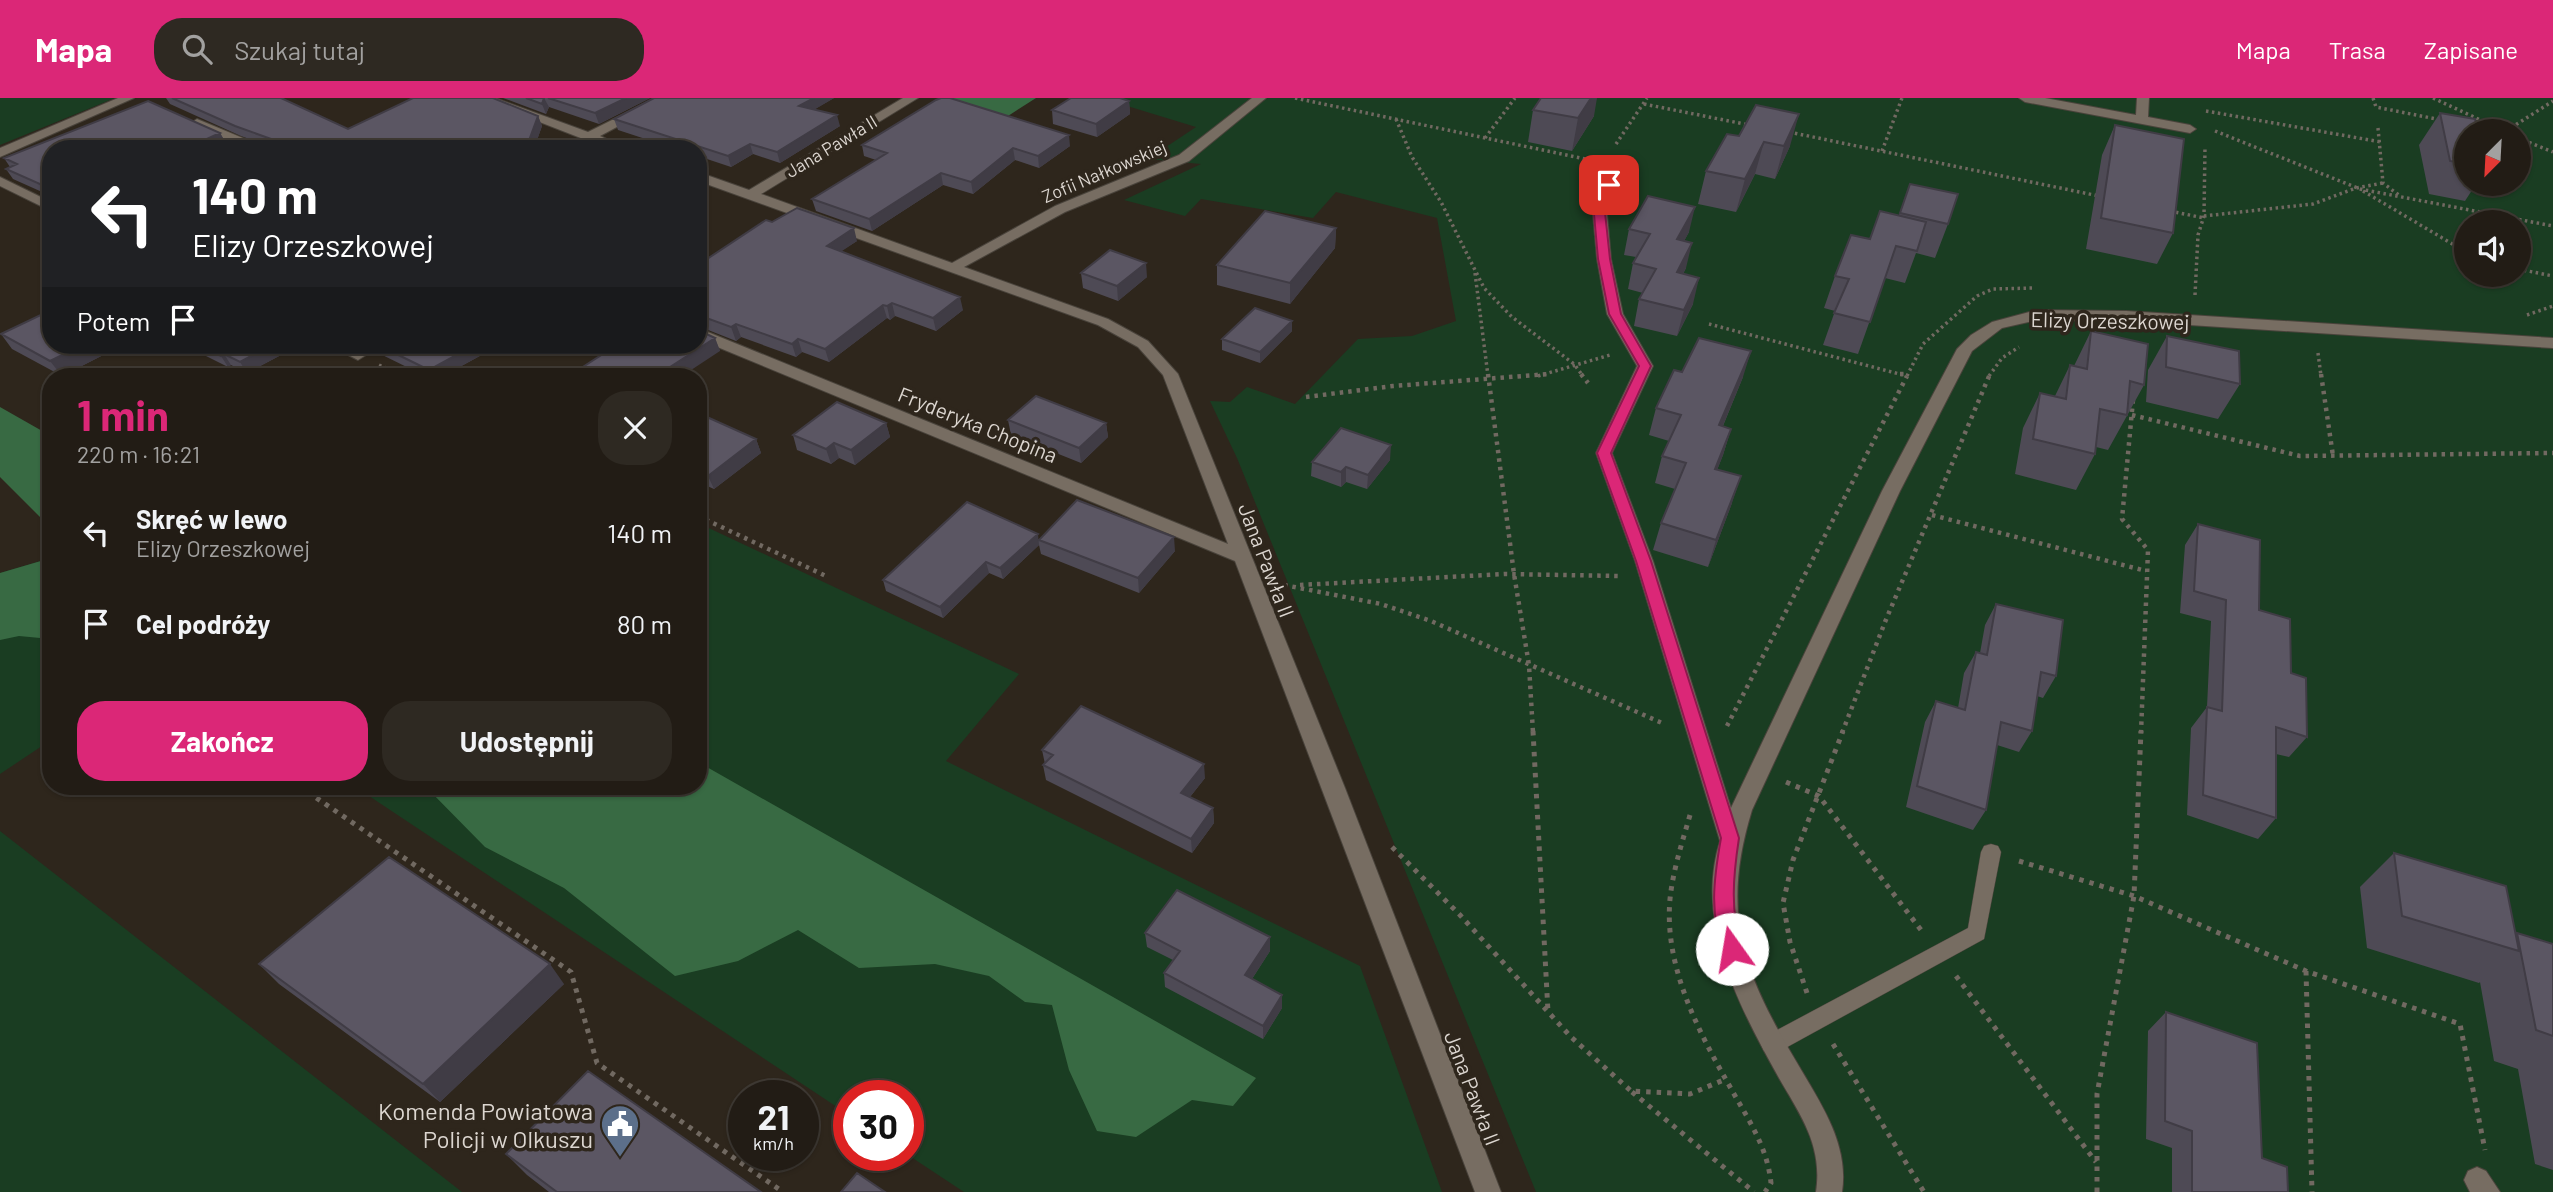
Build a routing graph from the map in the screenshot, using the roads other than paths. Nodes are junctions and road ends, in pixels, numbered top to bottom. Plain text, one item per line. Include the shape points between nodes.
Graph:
1 (128, 98) edge
2 (484, 98) edge
3 (666, 98) edge
4 (912, 98) edge
5 (1260, 98) edge
6 (2025, 98) edge
7 (2143, 98) edge
8 (181, 116) edge
9 (2142, 119) junction
10 (2190, 129) dead end
11 (589, 137) junction
12 (236, 140) edge
13 (597, 140) edge
14 (0, 153) edge
15 (1613, 165) road end
16 (707, 179) edge
17 (0, 181) edge
18 (751, 194) junction
19 (42, 202) edge
20 (954, 267) junction
21 (707, 338) edge
22 (2553, 343) edge
23 (1240, 556) junction
24 (1730, 838) junction
25 (1991, 852) road end
26 (1772, 1044) junction
27 (1488, 1192) edge
28 (1829, 1192) edge

1 - 14 street
2 - 11 street
3 - 11 street
4 - 18 street, Jana Pawła II
5 - 20 street, Zofii Nałkowskiej via 1184,158 1060,209
6 - 9 street
7 - 9 street
8 - 12 street
9 - 10 street
11 - 13 street
15 - 24 street, Elizy Orzeszkowej via 1599,203 1604,259 1615,314 1645,366 1604,453 1649,577
16 - 18 street, Jana Pawła II
17 - 19 street
18 - 20 street, Jana Pawła II
20 - 23 street, Jana Pawła II via 1103,322 1143,344 1170,374
21 - 23 street, Fryderyka Chopina
22 - 24 street, Elizy Orzeszkowej via 2126,316 2037,315 1997,325 1965,349 1950,374
23 - 27 street, Jana Pawła II
24 - 26 street, Elizy Orzeszkowej via 1723,878 1725,923 1748,999
25 - 26 lane via 1977,933
26 - 28 street, Elizy Orzeszkowej via 1811,1110 1832,1164

